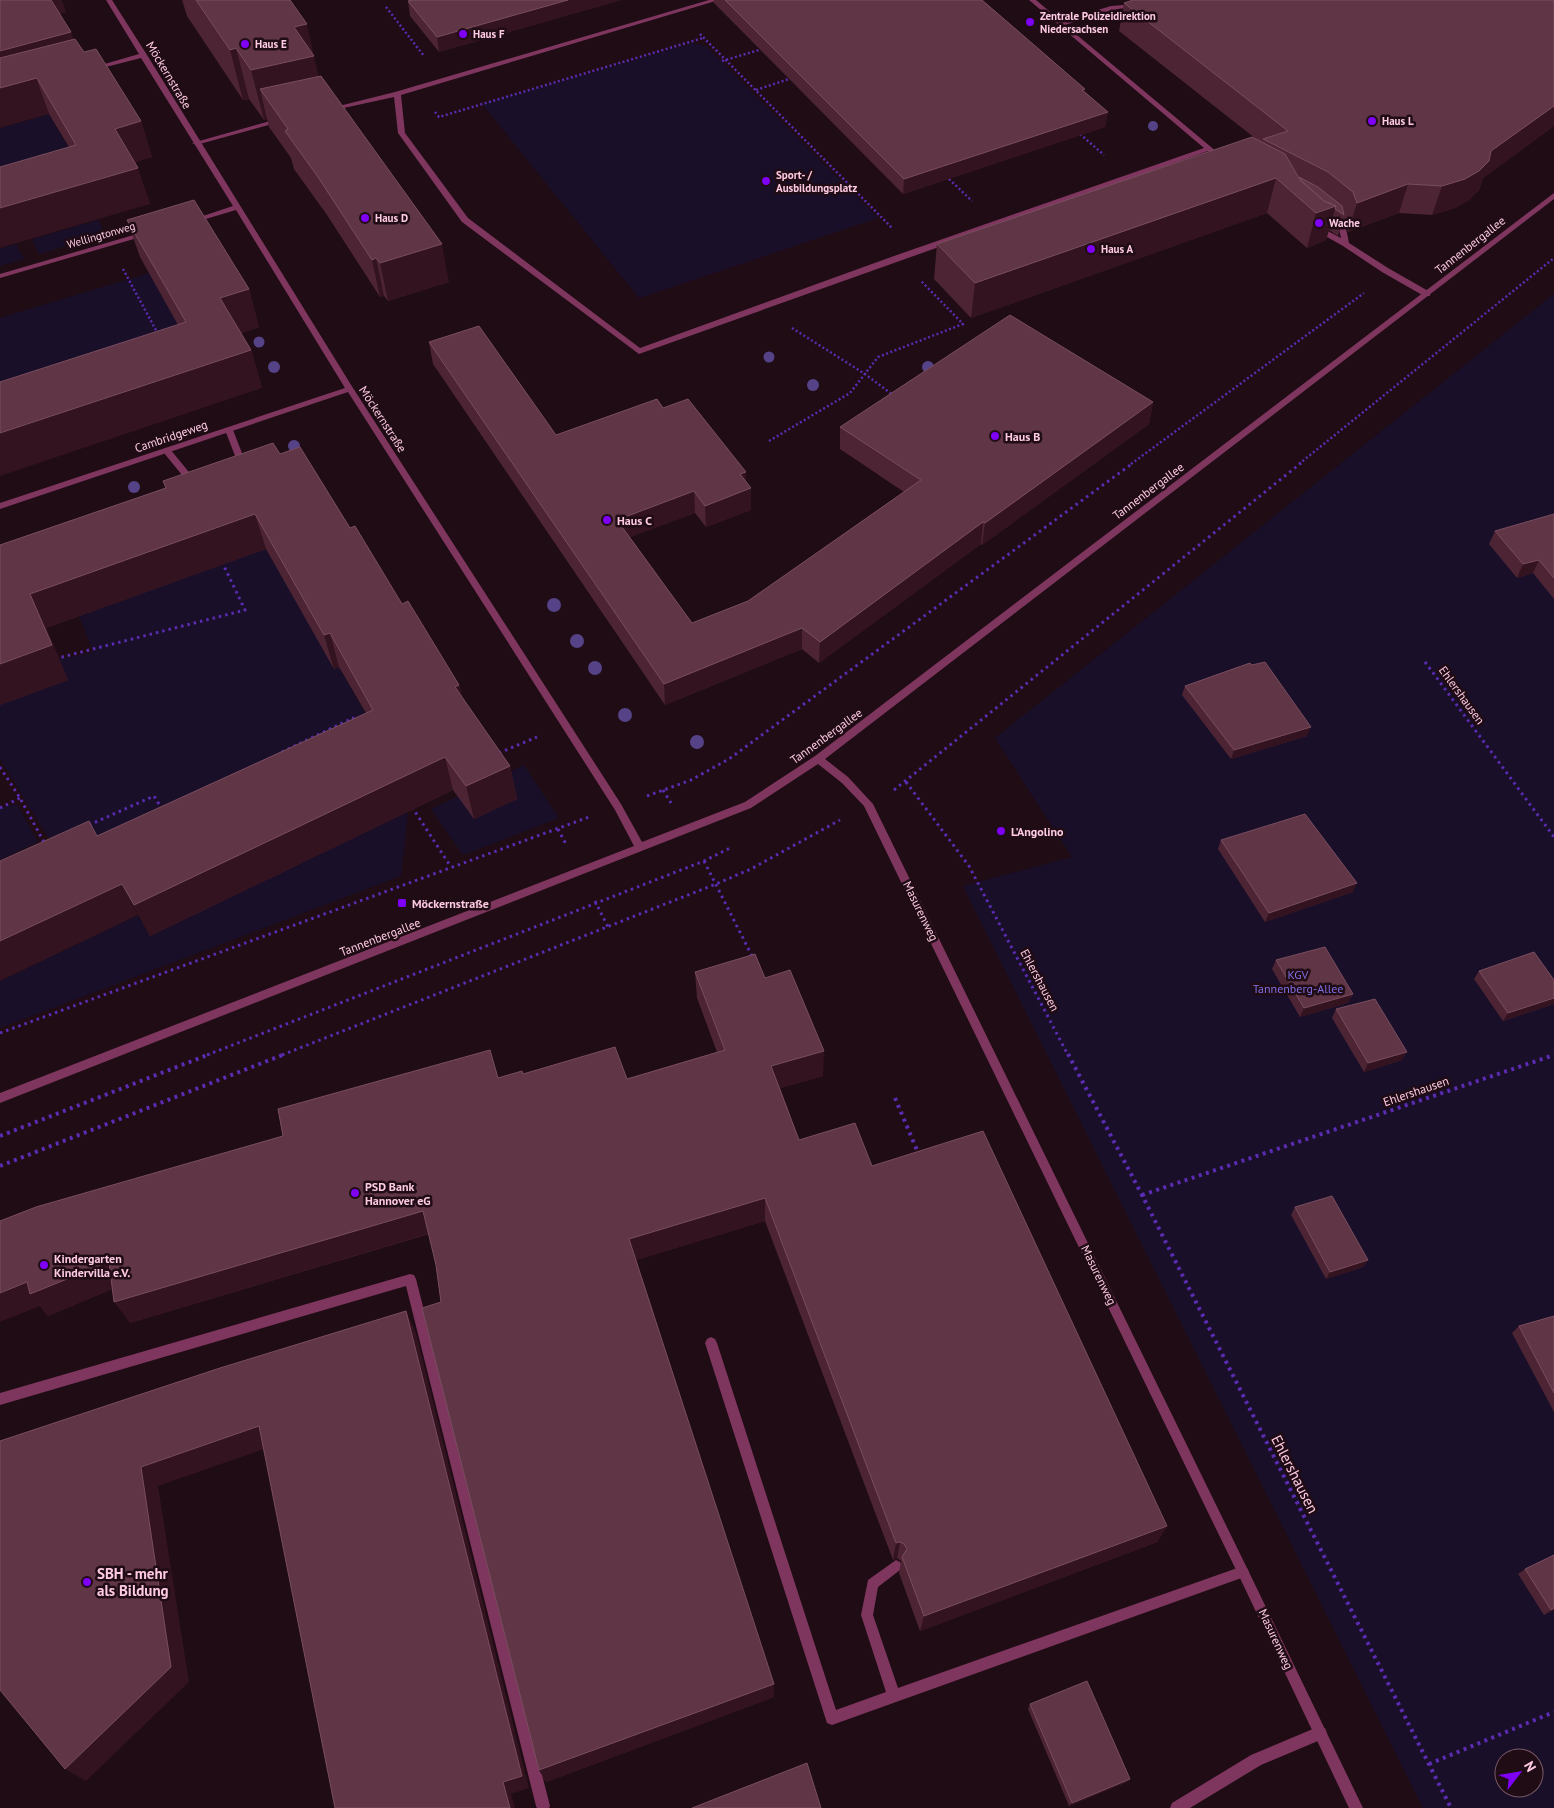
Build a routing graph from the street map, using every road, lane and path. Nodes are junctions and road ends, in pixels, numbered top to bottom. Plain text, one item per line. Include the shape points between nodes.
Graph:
1 (109, 0) edge
2 (716, 0) edge
3 (1032, 0) edge
4 (1147, 3) edge
5 (386, 7) dead end
6 (681, 10) junction
7 (1060, 24) junction
8 (703, 38) junction
9 (759, 50) edge
10 (144, 55) junction
11 (726, 60) junction
12 (722, 61) dead end
13 (86, 70) edge
14 (789, 80) edge
15 (443, 81) junction
16 (417, 88) junction
17 (756, 90) junction
18 (397, 94) junction
19 (322, 111) edge
20 (285, 119) edge
21 (196, 143) junction
22 (1208, 149) junction
23 (1224, 157) edge
24 (1554, 195) edge
25 (236, 208) junction
26 (1328, 214) edge
27 (1307, 222) edge
28 (182, 224) edge
29 (155, 232) edge
30 (110, 244) junction
31 (1346, 244) junction
32 (916, 251) junction
33 (897, 258) junction
34 (1391, 273) junction
35 (0, 276) edge
36 (1427, 294) junction
37 (758, 307) junction
38 (160, 338) edge
39 (865, 374) junction
40 (350, 389) junction
41 (899, 400) edge
42 (229, 430) junction
43 (769, 441) dead end
44 (167, 451) junction
45 (246, 475) edge
46 (200, 491) edge
47 (0, 506) edge
48 (223, 564) edge
49 (47, 654) edge
50 (1425, 662) dead end
51 (565, 724) junction
52 (358, 726) edge
53 (301, 742) junction
54 (306, 750) edge
55 (276, 754) edge
56 (498, 754) edge
57 (818, 758) junction
58 (0, 766) edge
59 (906, 782) dead end
60 (20, 798) junction
61 (410, 804) edge
62 (618, 807) junction
63 (0, 808) edge
64 (163, 811) edge
65 (82, 829) edge
66 (1554, 837) edge
67 (739, 843) dead end
68 (38, 848) edge
69 (640, 848) junction
70 (451, 868) junction
71 (716, 884) dead end
72 (754, 960) edge
73 (0, 1033) edge
74 (1554, 1055) edge
75 (0, 1098) edge
76 (894, 1098) dead end
77 (0, 1136) edge
78 (922, 1162) edge
79 (1142, 1195) junction
80 (711, 1343) dead end
81 (0, 1399) edge
82 (896, 1566) edge
83 (1244, 1572) junction
84 (894, 1696) junction
85 (1554, 1712) edge
86 (1320, 1733) junction
87 (1429, 1764) junction
88 (543, 1806) dead end
89 (1177, 1808) edge
90 (1356, 1808) edge
91 (1451, 1808) edge

1 - 10 street, Möckernstraße
2 - 6 street
3 - 7 street
4 - 7 street via 1110,8
5 - 15 path
6 - 8 path
6 - 15 street
7 - 22 street
8 - 11 path
8 - 16 path via 439,117
9 - 11 path
10 - 13 street
10 - 21 street, Möckernstraße
11 - 12 path
11 - 17 path
14 - 17 path
15 - 16 street
16 - 18 street
17 - 32 path
18 - 19 street
18 - 37 street via 402,134 466,220 639,351
20 - 21 street
21 - 25 street, Möckernstraße
22 - 23 street
22 - 32 street
24 - 36 street, Tannenbergallee
25 - 28 street
25 - 40 street, Möckernstraße
26 - 31 street via 1341,224
27 - 31 street
29 - 30 street, Wellingtonweg
30 - 35 street, Wellingtonweg
30 - 38 path
31 - 34 street
32 - 33 street
33 - 37 street
33 - 39 path via 963,324 878,357
34 - 36 street
34 - 62 path via 729,759 692,780
36 - 57 street, Tannenbergallee
37 - 39 path
39 - 41 path
39 - 43 path via 850,393
40 - 42 street, Cambridgeweg
40 - 51 street, Möckernstraße
42 - 44 street, Cambridgeweg
42 - 45 street
44 - 46 street
44 - 47 street, Cambridgeweg
48 - 49 path via 246,610 62,657
50 - 66 path, Ehlershausen
51 - 56 path
51 - 62 street, Möckernstraße
52 - 53 path via 353,718
53 - 54 path
53 - 55 path
57 - 69 street, Tannenbergallee via 748,805
57 - 83 street, Masurenweg via 868,804
58 - 60 path
59 - 79 path, Ehlershausen via 969,866
60 - 63 path
60 - 68 path via 46,845
61 - 70 path
62 - 69 street, Möckernstraße
62 - 70 path
64 - 65 path via 154,796
67 - 77 path via 704,861
69 - 75 street, Tannenbergallee
70 - 73 path
71 - 72 path
74 - 79 path, Ehlershausen
76 - 78 path
79 - 87 path, Ehlershausen
80 - 84 street via 832,1718
81 - 88 street via 410,1279
82 - 84 street via 872,1584 867,1615
83 - 84 street
83 - 86 street, Masurenweg
85 - 87 path
86 - 89 street via 1256,1760
86 - 90 street, Masurenweg
87 - 91 path, Ehlershausen

